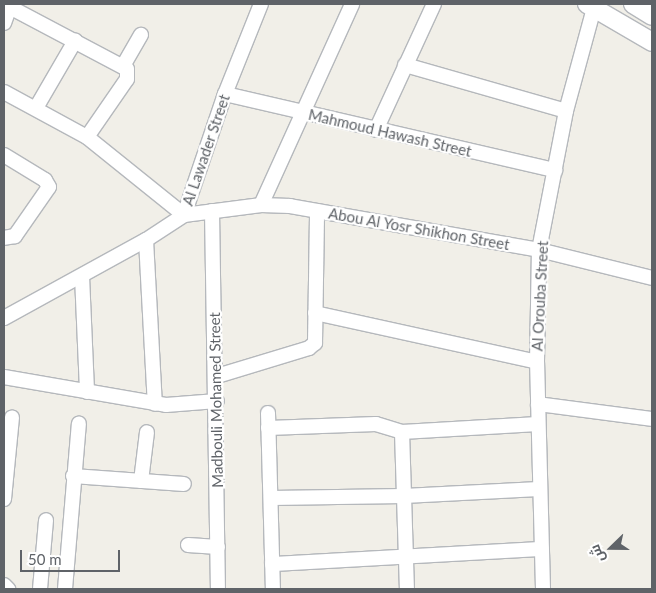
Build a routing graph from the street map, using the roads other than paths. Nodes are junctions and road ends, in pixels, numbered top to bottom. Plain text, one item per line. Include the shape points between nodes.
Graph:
1 (261, 4) edge
2 (352, 4) edge
3 (434, 4) edge
4 (633, 4) edge
5 (8, 5) edge
6 (590, 6) edge
7 (652, 16) edge
8 (4, 23) edge
9 (141, 35) dead end
10 (75, 41) junction
11 (652, 42) edge
12 (405, 65) junction
13 (123, 66) junction
14 (4, 92) edge
15 (225, 94) junction
16 (36, 108) junction
17 (566, 111) junction
18 (303, 113) junction
19 (376, 130) junction
20 (87, 137) junction
21 (4, 155) edge
22 (555, 170) junction
23 (261, 206) junction
24 (212, 211) junction
25 (317, 211) junction
26 (184, 215) junction
27 (4, 238) edge
28 (146, 240) junction
29 (539, 250) junction
30 (82, 276) junction
31 (652, 278) edge
32 (315, 313) junction
33 (4, 318) edge
34 (537, 362) junction
35 (216, 376) junction
36 (4, 377) edge
37 (87, 392) junction
38 (217, 401) junction
39 (155, 404) junction
40 (538, 404) junction
41 (268, 413) dead end
42 (12, 417) dead end
43 (652, 418) edge
44 (79, 424) dead end
45 (538, 424) junction
46 (268, 428) junction
47 (147, 432) dead end
48 (402, 432) junction
49 (73, 476) junction
50 (141, 481) junction
51 (184, 484) dead end
52 (539, 489) junction
53 (404, 496) junction
54 (271, 498) junction
55 (4, 499) edge
56 (46, 520) dead end
57 (188, 545) dead end
58 (218, 547) junction
59 (542, 550) junction
60 (406, 557) junction
61 (272, 564) junction
62 (4, 585) edge
63 (8, 589) edge
64 (40, 589) edge
65 (65, 589) edge
66 (218, 589) edge
67 (273, 589) edge
68 (407, 589) edge
69 (543, 589) edge

1 - 15 street, Al Lawader Street
2 - 18 street
3 - 12 street
4 - 7 street
5 - 8 street
5 - 10 street
6 - 11 street
6 - 17 street, Al Orouba Street
9 - 13 street
10 - 13 street
10 - 16 street
12 - 17 street
12 - 19 street
13 - 20 street via 127,78
14 - 16 street
15 - 18 street, Mahmoud Hawash Street
15 - 26 street, Al Lawader Street
16 - 20 street
17 - 22 street, Al Orouba Street
18 - 19 street, Mahmoud Hawash Street
18 - 23 street
19 - 22 street, Mahmoud Hawash Street
20 - 26 street
21 - 27 street via 45,180 49,187 16,236
22 - 29 street, Al Orouba Street
23 - 24 street, Abou Al Yosr Shikhon Street
23 - 25 street, Abou Al Yosr Shikhon Street
24 - 26 street, Abou Al Yosr Shikhon Street
24 - 35 street, Madbouli Mohamed Street
25 - 29 street, Abou Al Yosr Shikhon Street
25 - 32 street
26 - 28 street, Al Lawader Street
28 - 30 street, Al Lawader Street
28 - 39 street
29 - 31 street, Abou Al Yosr Shikhon Street
29 - 34 street, Al Orouba Street
30 - 33 street, Al Lawader Street
30 - 37 street
32 - 34 street
32 - 35 street via 312,346
34 - 40 street, Al Orouba Street
35 - 38 street, Madbouli Mohamed Street
36 - 37 street
37 - 39 street
38 - 39 street
38 - 58 street, Madbouli Mohamed Street
40 - 43 street
40 - 45 street, Al Orouba Street
41 - 46 street
42 - 55 street
44 - 49 street
45 - 48 street
45 - 52 street, Al Orouba Street
46 - 48 street via 376,424
46 - 54 street
47 - 50 street
48 - 53 street
49 - 50 street
49 - 65 street
50 - 51 street
52 - 53 street
52 - 59 street, Al Orouba Street
53 - 54 street
53 - 60 street
54 - 61 street
56 - 64 street
57 - 58 street
58 - 66 street, Madbouli Mohamed Street
59 - 60 street
59 - 69 street, Al Orouba Street
60 - 61 street
60 - 68 street
61 - 67 street
62 - 63 street

